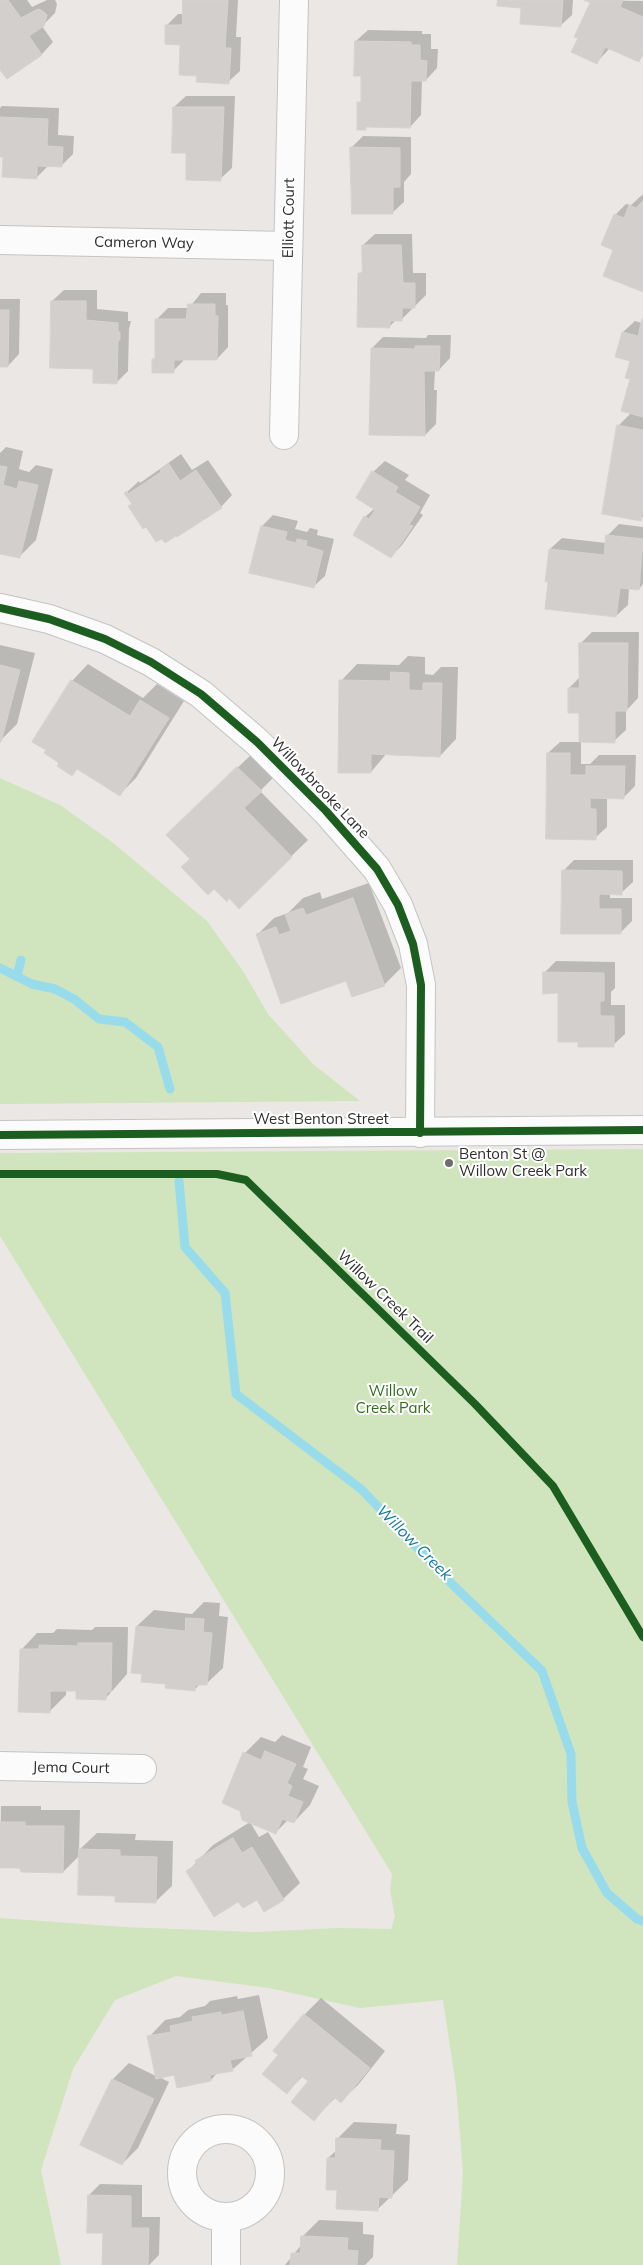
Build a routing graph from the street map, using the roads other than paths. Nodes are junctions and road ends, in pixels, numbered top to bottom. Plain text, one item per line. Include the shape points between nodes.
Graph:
1 (294, 0) edge
2 (0, 240) edge
3 (288, 246) junction
4 (284, 435) dead end
5 (0, 608) edge
6 (643, 1130) edge
7 (420, 1132) junction
8 (0, 1135) edge
9 (0, 1766) edge
10 (142, 1769) dead end
11 (226, 2217) dead end
12 (226, 2265) edge

1 - 3 street, Elliott Court
2 - 3 street, Cameron Way
3 - 4 street, Elliott Court
5 - 7 street, Willowbrooke Lane via 49,619 105,639 151,662 202,694 264,749 326,811 377,869 401,912 413,944 421,985
6 - 7 street, West Benton Street
7 - 8 street, West Benton Street
9 - 10 street, Jema Court
11 - 12 street

